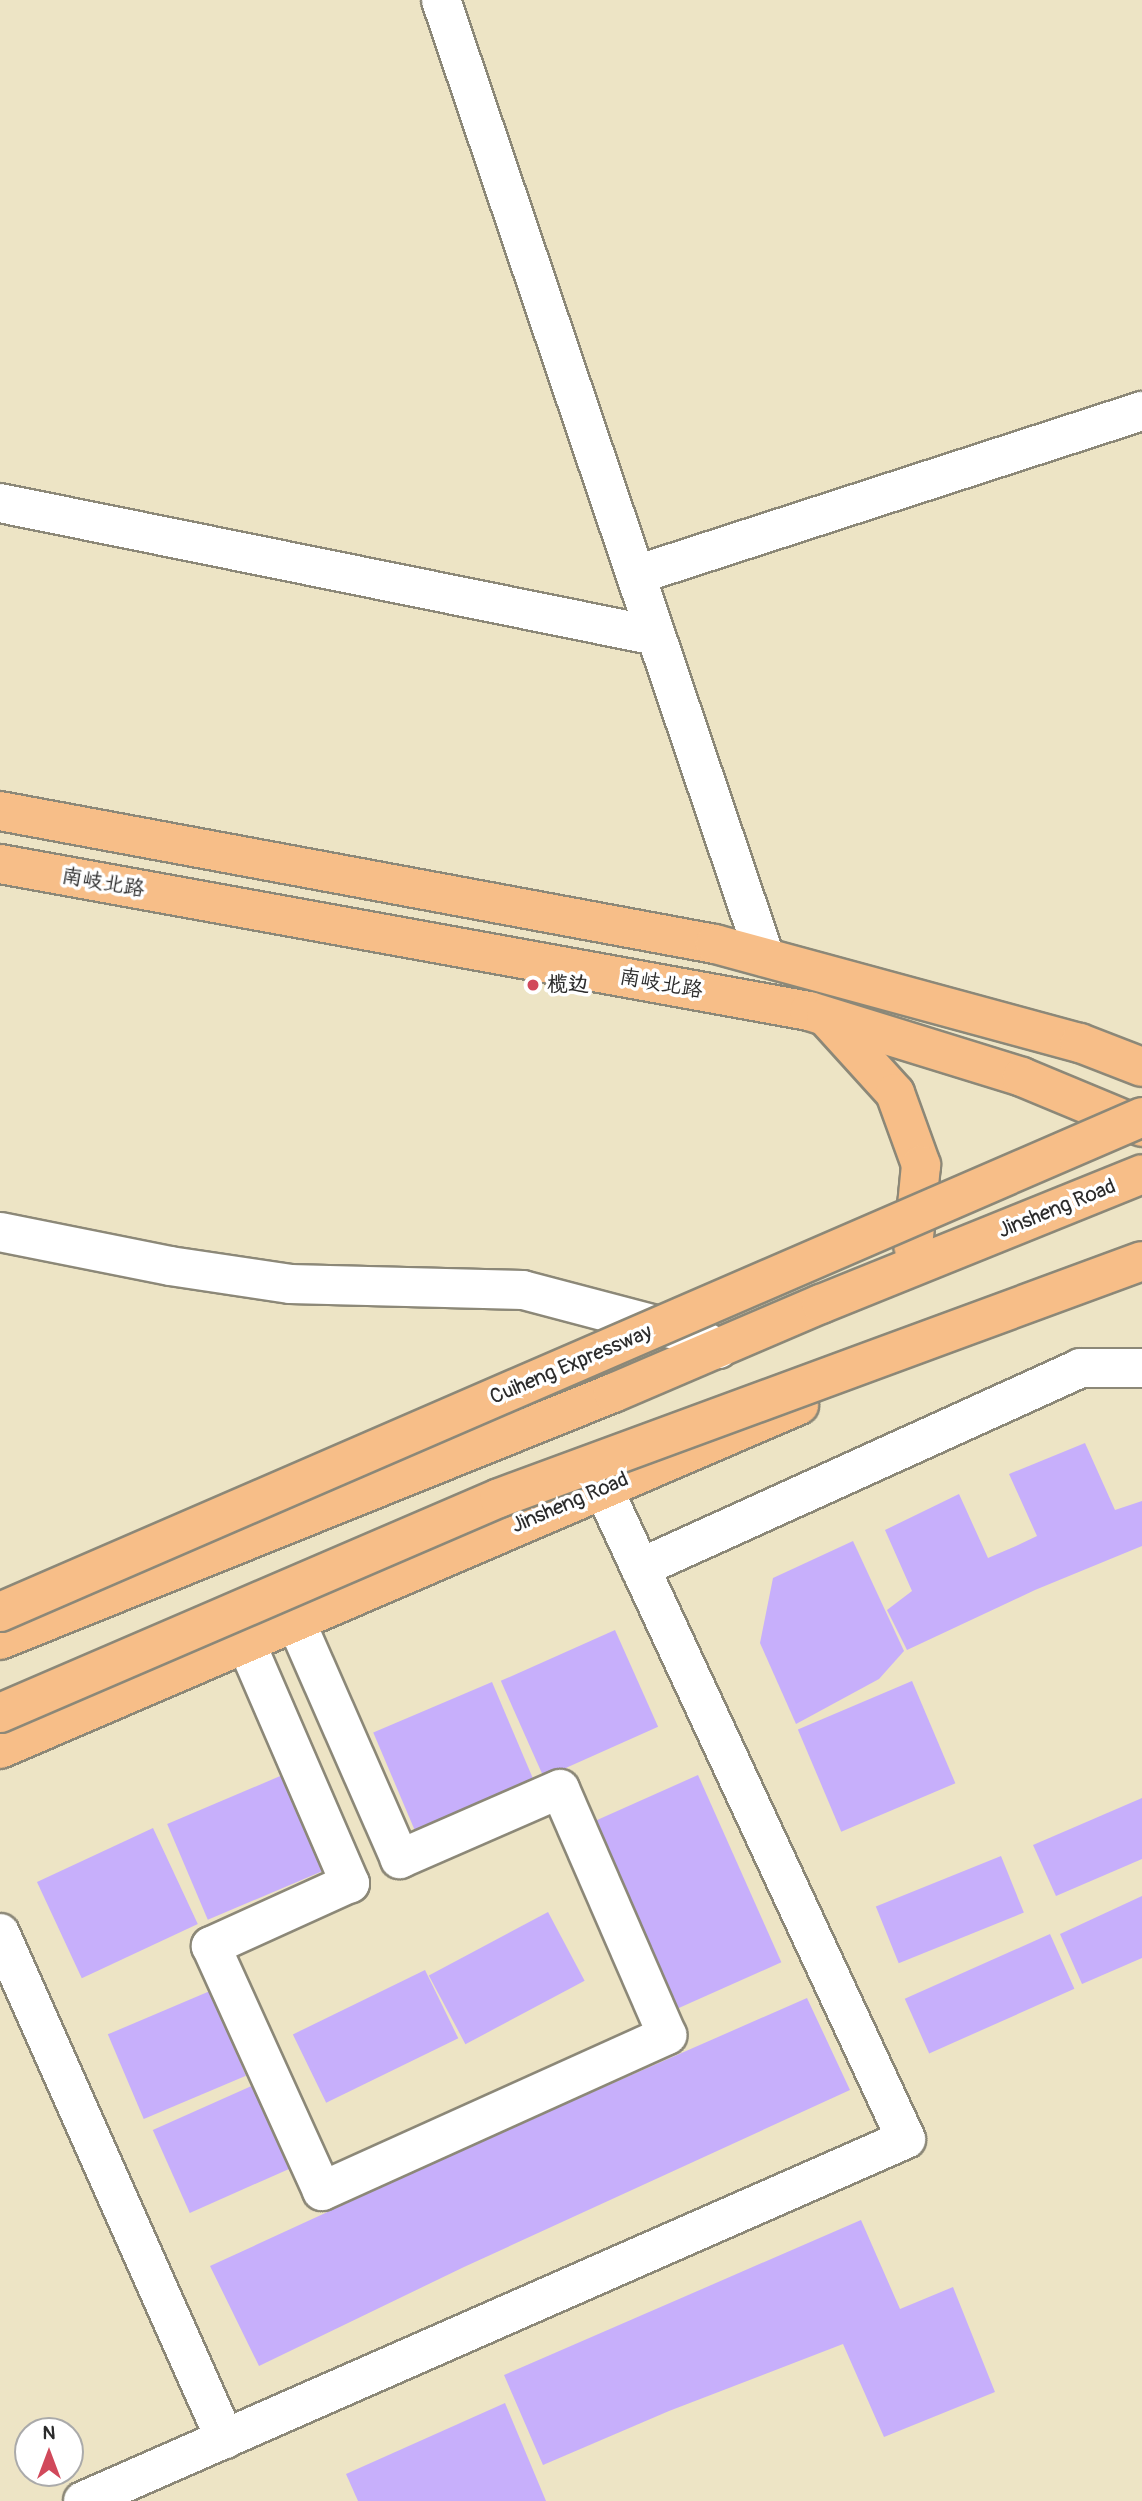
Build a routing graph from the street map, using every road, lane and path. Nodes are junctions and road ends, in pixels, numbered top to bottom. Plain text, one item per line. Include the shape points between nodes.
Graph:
1 (441, 0) edge
2 (1142, 411) edge
3 (0, 503) edge
4 (636, 575) junction
5 (656, 636) junction
6 (0, 811) edge
7 (0, 864) edge
8 (765, 957) junction
9 (827, 1017) junction
10 (1080, 1042) junction
11 (1142, 1048) edge
12 (1142, 1067) edge
13 (1142, 1117) edge
14 (1142, 1127) edge
15 (1142, 1174) edge
16 (0, 1232) edge
17 (1142, 1261) edge
18 (893, 1276) junction
19 (718, 1349) junction
20 (1142, 1368) edge
21 (603, 1488) junction
22 (640, 1567) junction
23 (0, 1612) edge
24 (296, 1622) junction
25 (0, 1640) edge
26 (246, 1643) junction
27 (0, 1713) edge
28 (0, 1749) edge
29 (0, 1933) edge
30 (225, 2439) junction
31 (83, 2501) edge

1 - 4 street
2 - 4 street
3 - 5 street
4 - 5 street
5 - 8 street
6 - 8 main road
7 - 9 main road, 南岐北路
8 - 10 main road
9 - 14 main road, 南岐北路 via 1022,1077
9 - 18 main road via 895,1093 920,1165 914,1244
10 - 11 main road
10 - 12 main road
13 - 23 main road, Cuiheng Expressway, bridge
15 - 18 main road, Jinsheng Road
16 - 19 street via 290,1284 523,1290 696,1336
17 - 21 main road, Jinsheng Road
17 - 27 main road, bridge via 499,1498
18 - 19 main road, Jinsheng Road
19 - 25 main road, Jinsheng Road
20 - 22 street via 1080,1368
21 - 22 street
21 - 24 main road, Jinsheng Road
22 - 30 street via 906,2138
24 - 26 main road, Jinsheng Road
24 - 26 street via 400,1859 560,1789 667,2035 323,2191 211,1946 350,1883
26 - 28 main road, Jinsheng Road
29 - 30 street
30 - 31 street

